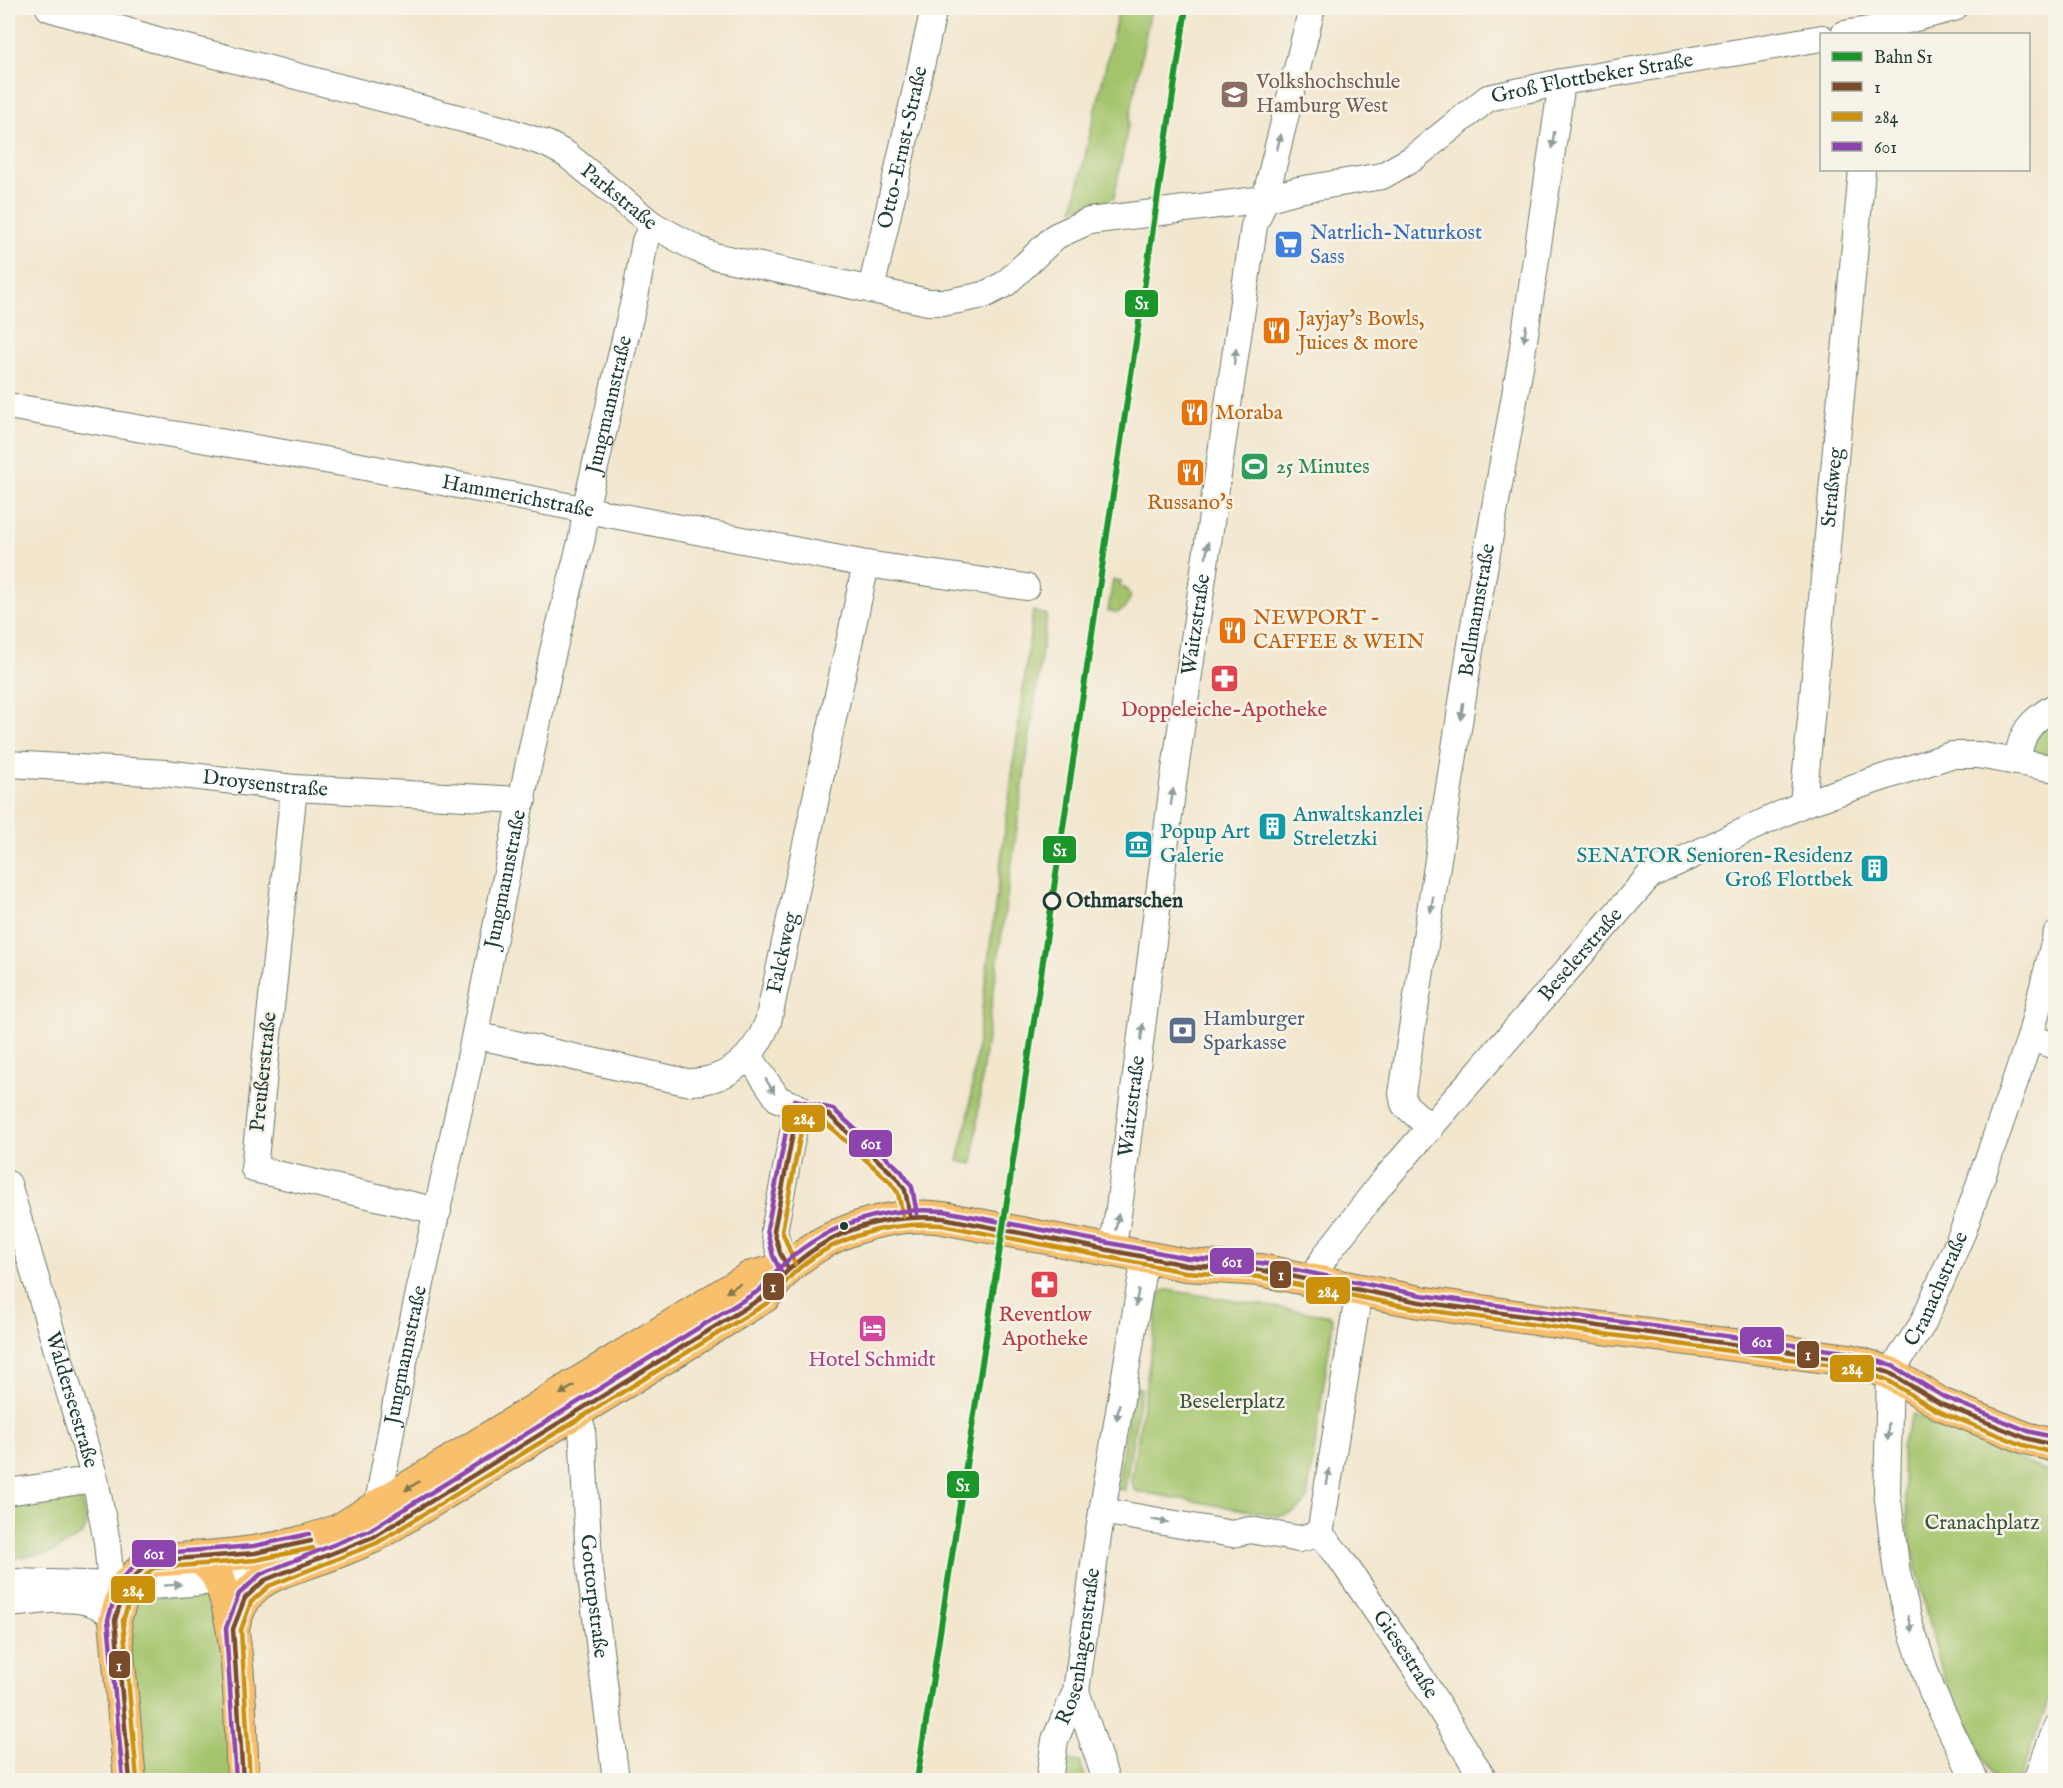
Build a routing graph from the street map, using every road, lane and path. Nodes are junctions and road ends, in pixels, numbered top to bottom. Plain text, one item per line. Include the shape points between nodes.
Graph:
1 (49, 8) edge
2 (934, 8) edge
3 (1312, 8) edge
4 (1954, 8) edge
5 (96, 15) edge
6 (1874, 32) edge
7 (1859, 33) edge
8 (1820, 38) edge
9 (1562, 82) junction
10 (1862, 171) edge
11 (1265, 199) junction
12 (1176, 212) joint
13 (653, 225) junction
14 (872, 290) junction
15 (8, 406) edge
16 (585, 510) junction
17 (866, 564) junction
18 (1026, 587) dead end
19 (2055, 706) edge
20 (2017, 762) junction
21 (8, 764) edge
22 (2055, 769) edge
23 (294, 788) junction
24 (523, 800) junction
25 (1803, 804) junction
26 (2055, 935) edge
27 (475, 1035) junction
28 (2030, 1038) junction
29 (2055, 1046) edge
30 (749, 1056) junction
31 (1431, 1128) junction
32 (8, 1184) edge
33 (438, 1211) junction
34 (1112, 1251) junction
35 (1145, 1257) junction
36 (788, 1268) junction
37 (1311, 1280) junction
38 (1359, 1290) junction
39 (1890, 1373) junction
40 (574, 1415) junction
41 (2055, 1446) edge
42 (95, 1479) junction
43 (8, 1492) edge
44 (1102, 1511) junction
45 (374, 1523) junction
46 (1320, 1534) junction
47 (199, 1557) junction
48 (115, 1577) junction
49 (267, 1577) junction
50 (220, 1581) junction
51 (10, 1590) edge
52 (115, 1620) junction
53 (232, 1629) junction
54 (1076, 1691) junction
55 (2054, 1737) edge
56 (130, 1780) edge
57 (243, 1780) edge
58 (616, 1780) edge
59 (1049, 1780) edge
60 (1106, 1780) edge
61 (1484, 1780) edge
62 (1975, 1780) edge
63 (2036, 1780) edge

1 - 5 street, Parkstraße
2 - 14 street, Otto-Ernst-Straße
11 -> 3 street, Waitzstraße
4 - 6 street
5 - 13 street, Parkstraße via 547,144 589,172
6 - 7 street
8 - 9 street, Groß Flottbeker Straße
9 - 11 street, Groß Flottbeker Straße via 1488,98 1412,159 1382,176
9 -> 31 street, Bellmannstraße via 1521,361 1473,631 1401,1094 1404,1104
10 - 25 street, Straßweg
11 - 12 street, Groß Flottbeker Straße
34 -> 11 street, Waitzstraße via 1173,784 1251,245
12 - 14 street, Parkstraße via 1076,225 1056,236 1005,284 984,295 928,302
13 - 14 street, Parkstraße via 714,256
13 - 16 street, Jungmannstraße via 641,258
15 - 16 street, Hammerichstraße via 292,453
16 - 17 street, Hammerichstraße
16 - 24 street, Jungmannstraße
17 - 18 street, Hammerichstraße
17 - 30 street, Falckweg via 768,1022
19 - 20 street via 2035,719 2020,741
20 - 22 street, Beselerstraße
20 - 25 street, Beselerstraße via 1951,755
21 - 23 street, Droysenstraße via 165,773
23 - 24 street, Droysenstraße
23 - 33 street, Preußerstraße via 254,1169
24 - 27 street, Jungmannstraße
25 - 31 street, Beselerstraße via 1650,875
26 - 28 street, Cranachstraße
27 - 30 street, Falckweg via 686,1082 716,1078
27 - 33 street, Jungmannstraße
28 - 29 street
28 - 39 street, Cranachstraße via 1963,1231 1922,1325
30 -> 36 street via 778,1099 798,1107 774,1231
31 - 37 street, Beselerstraße via 1380,1185
32 - 42 street, Walderseestraße
33 - 45 street, Jungmannstraße via 401,1375
34 - 35 main road
34 - 36 main road via 920,1215 876,1222 845,1234
35 - 37 main road
35 -> 44 street
36 - 40 main road via 765,1296
36 -> 45 main road via 751,1277
37 - 38 main road
38 - 39 main road via 1555,1322 1850,1360
46 -> 38 street
39 - 41 main road via 1941,1404
39 -> 62 street via 1887,1492 1897,1573 1932,1691
40 - 45 main road
40 - 58 street, Gottorpstraße via 582,1428 589,1561
42 - 43 street
42 - 48 street, Walderseestraße
44 -> 46 street via 1232,1534 1250,1530 1299,1539
44 - 54 street, Rosenhagenstraße
45 - 47 main road via 290,1547
45 - 49 main road via 320,1559
46 - 61 street, Giesestraße via 1412,1663
47 - 48 main road, Walderseestraße via 150,1561
47 - 50 main road
48 -> 50 street via 153,1586
48 - 51 street via 37,1574
48 - 52 main road, Walderseestraße
49 - 50 street
49 - 53 main road via 245,1596
50 - 53 main road
51 - 52 street via 80,1600 103,1607
52 - 56 main road, Walderseestraße
53 - 57 main road
54 - 59 street, Rosenhagenstraße via 1055,1740
54 - 60 street
55 - 63 street

